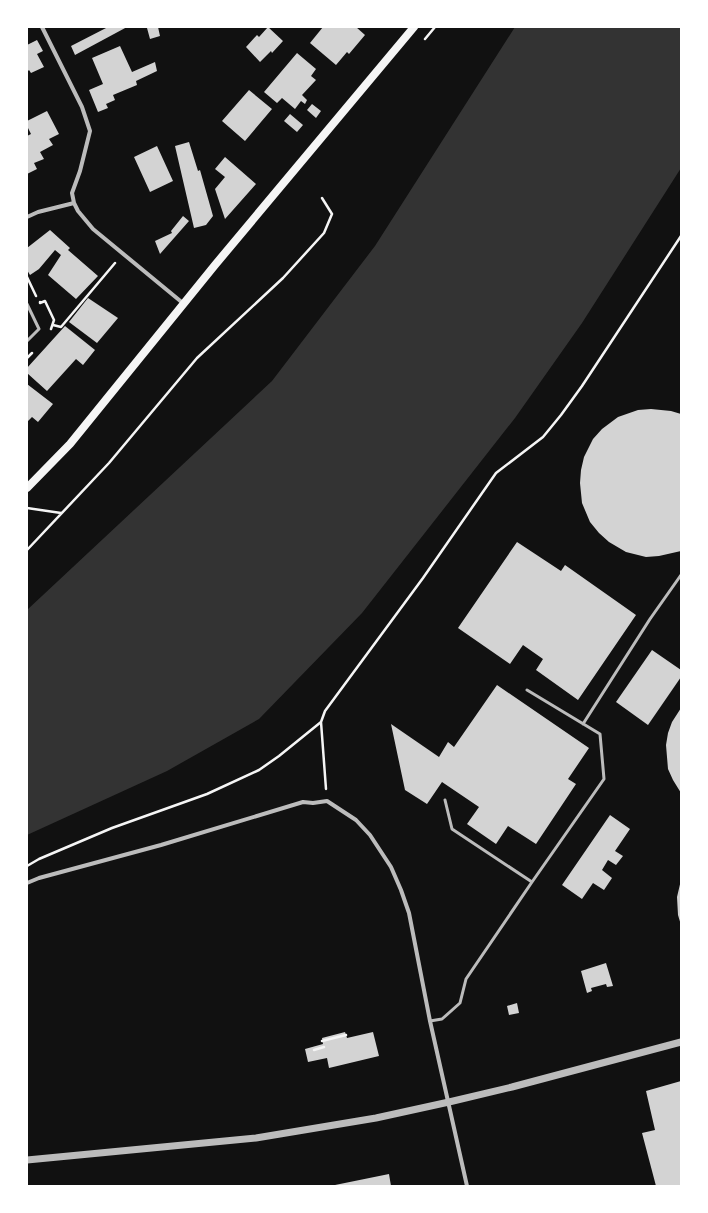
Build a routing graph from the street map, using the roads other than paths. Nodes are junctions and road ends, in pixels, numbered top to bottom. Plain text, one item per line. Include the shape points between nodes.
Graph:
1 (42, 27) edge
2 (414, 27) edge
3 (74, 203) junction
4 (27, 217) edge
5 (27, 304) edge
6 (185, 304) junction
7 (27, 341) edge
8 (27, 488) edge
9 (681, 575) edge
10 (527, 690) dead end
11 (583, 724) junction
12 (445, 800) dead end
13 (532, 882) junction
14 (27, 883) edge
15 (430, 1021) junction
16 (681, 1042) edge
17 (449, 1102) junction
18 (27, 1160) edge
19 (467, 1186) edge

1 - 3 street via 82,107 90,131 72,193
2 - 6 main road
3 - 4 street
3 - 6 street via 93,229
5 - 7 lane via 39,329
6 - 8 main road via 70,444
9 - 11 lane
10 - 11 lane
11 - 13 lane via 600,734 604,779
12 - 13 lane via 452,828
13 - 15 lane via 466,979 460,1003 442,1019
14 - 15 street via 303,802 327,801 356,820 392,867 409,913
15 - 17 street
16 - 17 street
17 - 18 street via 376,1118 256,1138
17 - 19 street

